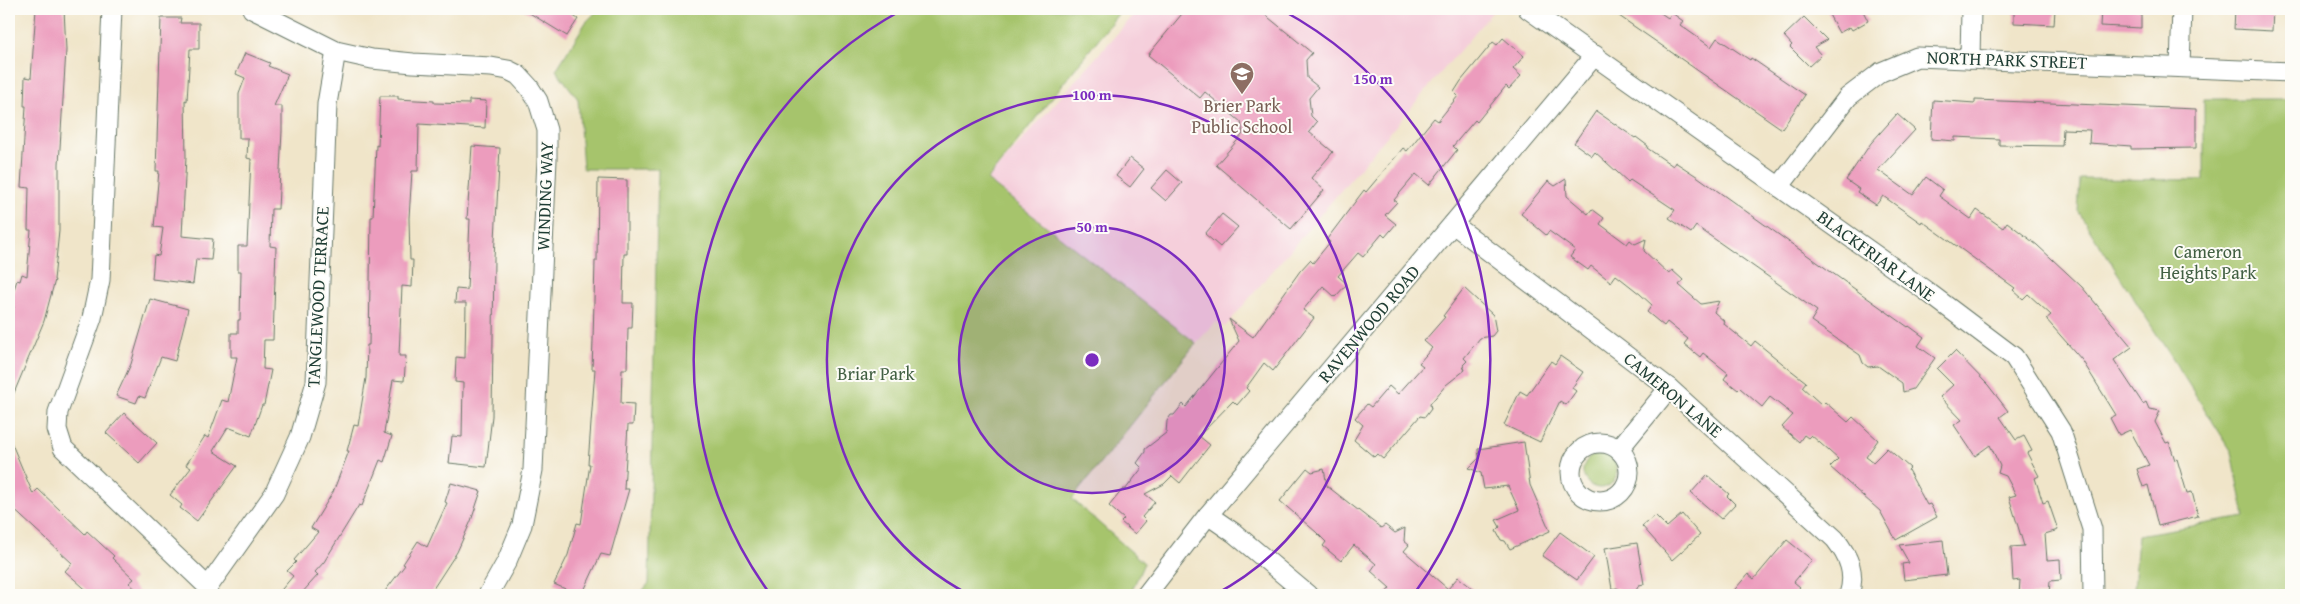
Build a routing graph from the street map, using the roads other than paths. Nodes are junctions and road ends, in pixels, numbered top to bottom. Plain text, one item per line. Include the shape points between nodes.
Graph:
1 (112, 9) edge
2 (252, 9) edge
3 (1528, 9) edge
4 (1971, 9) edge
5 (2182, 9) edge
6 (336, 51) junction
7 (1595, 56) junction
8 (1970, 59) junction
9 (2180, 66) junction
10 (2291, 72) edge
11 (1779, 187) junction
12 (1453, 224) junction
13 (1669, 388) junction
14 (1619, 449) dead end
15 (1208, 515) junction
16 (488, 595) edge
17 (1146, 595) edge
18 (1308, 595) edge
19 (1849, 595) edge
20 (2093, 595) edge

1 - 6 street, TANGLEWOOD TERRACE via 100,280 92,318 58,412 57,429 63,448 208,586 274,494 300,437 316,382 327,104
2 - 6 street, WINDING WAY
3 - 7 street, BLACKFRIAR LANE
4 - 8 street
5 - 9 street
6 - 16 street, WINDING WAY via 388,61 492,66 508,70 530,87 543,115 548,159 533,470 522,525
7 - 11 street, BLACKFRIAR LANE
7 - 12 street, RAVENWOOD ROAD
8 - 9 street, NORTH PARK STREET
8 - 11 street, NORTH PARK STREET via 1917,57 1881,72 1848,97
9 - 10 street, NORTH PARK STREET
11 - 20 street, BLACKFRIAR LANE via 2014,357 2061,431 2092,529
12 - 13 street, CAMERON LANE
12 - 15 street, RAVENWOOD ROAD
13 - 14 street
13 - 19 street, CAMERON LANE via 1835,539 1852,567
15 - 17 street, RAVENWOOD ROAD
15 - 18 street

